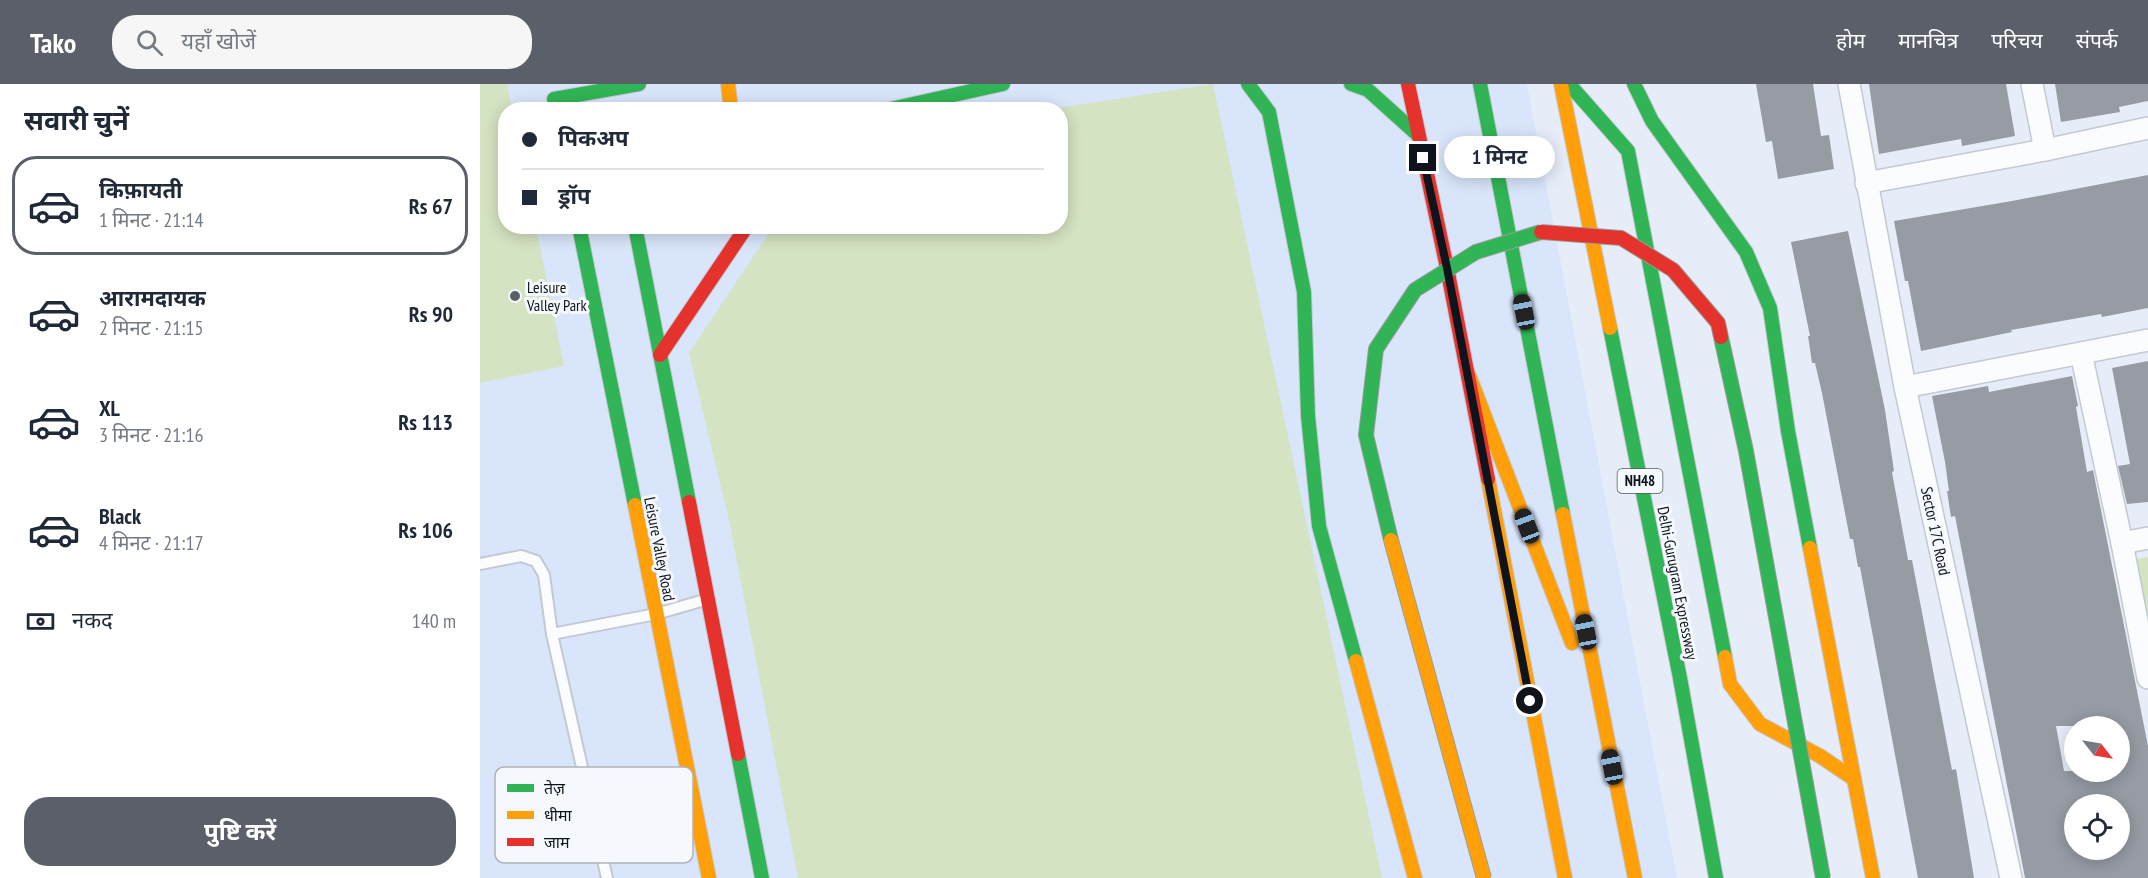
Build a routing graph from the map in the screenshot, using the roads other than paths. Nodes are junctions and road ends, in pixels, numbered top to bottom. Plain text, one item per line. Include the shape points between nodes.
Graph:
1 (551, 84) edge
2 (639, 84) edge
3 (728, 84) edge
4 (1003, 84) edge
5 (1248, 84) edge
6 (1351, 84) edge
7 (1408, 84) edge
8 (1480, 84) edge
9 (1561, 84) edge
10 (1569, 84) edge
11 (1634, 84) edge
12 (1849, 84) edge
13 (2032, 84) edge
14 (608, 91) edge
15 (555, 102) edge
16 (563, 102) edge
17 (730, 102) edge
18 (922, 102) edge
19 (2148, 128) edge
20 (1418, 135) junction
21 (2045, 150) junction
22 (1866, 183) junction
23 (581, 234) edge
24 (637, 234) edge
25 (742, 234) edge
26 (2148, 340) edge
27 (2081, 353) junction
28 (660, 355) junction
29 (1468, 373) junction
30 (1905, 387) junction
31 (2148, 538) edge
32 (2122, 543) junction
33 (480, 564) edge
34 (708, 599) junction
35 (656, 614) junction
36 (552, 634) junction
37 (2148, 678) edge
38 (1603, 723) junction
39 (582, 767) edge
40 (687, 767) edge
41 (1854, 779) junction
42 (693, 798) edge
43 (604, 863) edge
44 (607, 878) edge
45 (709, 878) edge
46 (762, 878) edge
47 (1415, 878) edge
48 (1484, 878) edge
49 (1564, 878) edge
50 (1635, 878) edge
51 (1716, 878) edge
52 (1823, 878) edge
53 (1873, 878) edge
54 (2011, 878) edge

1 - 15 main road
2 - 14 main road
3 - 17 main road
4 - 18 main road
5 - 47 main road via 1269,112 1304,292 1308,416 1319,526
6 - 20 main road via 1368,90
7 - 20 main road
8 - 38 main road
9 - 51 main road, Delhi-Gurugram Expressway / NH48
10 - 41 main road via 1628,151 1730,684 1760,724
11 - 41 main road via 1652,121 1746,252 1770,308 1788,431
12 - 22 street, Sector 17C Road
13 - 21 street
14 - 16 main road
19 - 21 street
20 - 29 main road
21 - 22 street
22 - 30 street, Sector 17C Road
23 - 35 main road, Leisure Valley Road
24 - 28 main road
25 - 28 main road
26 - 27 street
27 - 30 street
27 - 32 street
28 - 34 main road
29 - 38 main road
29 - 49 main road
30 - 54 street, Sector 17C Road
31 - 32 street
32 - 37 street
33 - 36 lane via 521,556 536,561 544,575
34 - 35 lane
34 - 46 main road
35 - 36 lane
35 - 40 main road, Leisure Valley Road
36 - 39 lane
38 - 50 main road
41 - 53 main road
42 - 45 main road, Leisure Valley Road
43 - 44 lane
48 - 52 main road, bridge via 1366,435 1376,349 1414,290 1476,252 1538,232 1621,238 1673,270 1718,323 1746,451

